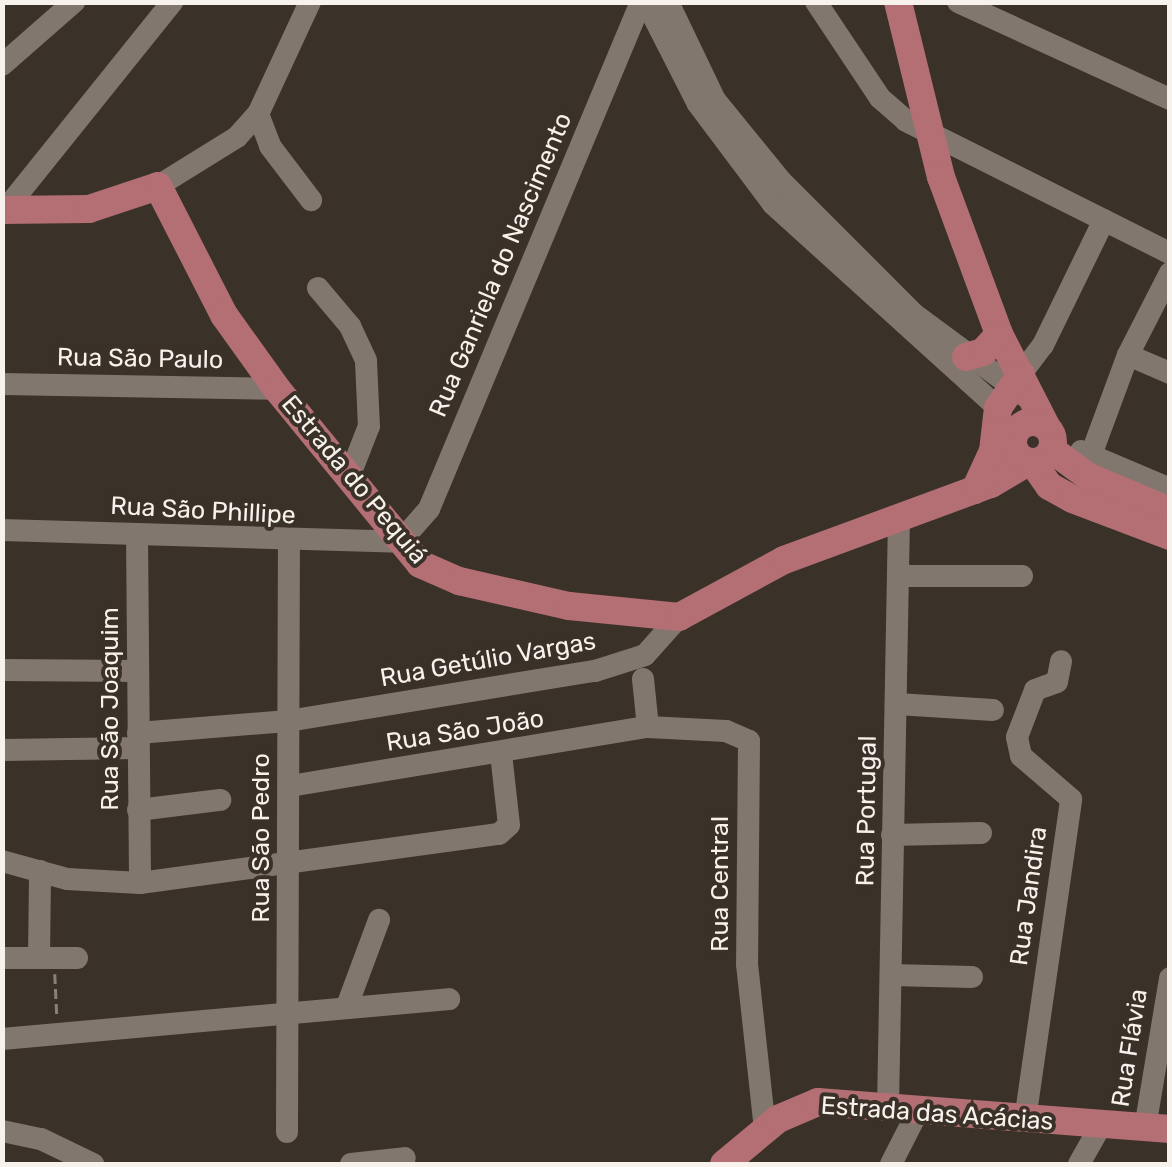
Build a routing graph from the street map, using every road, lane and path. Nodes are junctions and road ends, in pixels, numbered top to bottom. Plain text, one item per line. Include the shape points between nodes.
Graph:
1 (74, 2) edge
2 (172, 2) edge
3 (310, 2) edge
4 (644, 2) edge
5 (668, 2) edge
6 (816, 2) edge
7 (898, 2) edge
8 (958, 2) edge
9 (2, 65) edge
10 (1170, 99) edge
11 (258, 114) junction
12 (928, 133) junction
13 (158, 186) junction
14 (311, 200) dead end
15 (4, 210) edge
16 (1104, 220) junction
17 (1170, 253) edge
18 (858, 271) junction
19 (1170, 273) edge
20 (318, 288) dead end
21 (999, 334) junction
22 (1128, 354) junction
23 (966, 358) junction
24 (1170, 373) edge
25 (2, 384) edge
26 (277, 389) junction
27 (1010, 389) junction
28 (1008, 440) junction
29 (1041, 441) junction
30 (1091, 455) junction
31 (349, 477) junction
32 (1170, 488) edge
33 (975, 490) junction
34 (1170, 511) edge
35 (898, 517) junction
36 (2, 530) edge
37 (137, 534) junction
38 (1170, 536) edge
39 (400, 542) junction
40 (289, 544) junction
41 (900, 576) junction
42 (1022, 576) dead end
43 (679, 617) junction
44 (1061, 661) dead end
45 (2, 670) edge
46 (137, 671) junction
47 (643, 679) dead end
48 (897, 704) junction
49 (992, 710) dead end
50 (288, 721) junction
51 (648, 727) junction
52 (138, 741) junction
53 (2, 750) edge
54 (501, 754) junction
55 (290, 786) junction
56 (220, 800) dead end
57 (138, 810) junction
58 (981, 832) dead end
59 (892, 835) junction
60 (2, 861) edge
61 (290, 867) junction
62 (40, 871) junction
63 (140, 883) junction
64 (379, 920) dead end
65 (2, 958) edge
66 (57, 958) junction
67 (891, 975) junction
68 (972, 977) dead end
69 (1170, 978) edge
70 (449, 999) dead end
71 (347, 1006) junction
72 (289, 1014) junction
73 (57, 1038) junction
74 (2, 1039) edge
75 (888, 1106) junction
76 (918, 1111) junction
77 (1025, 1120) junction
78 (1101, 1125) junction
79 (1157, 1128) edge
80 (2, 1131) edge
81 (765, 1131) junction
82 (287, 1132) dead end
83 (406, 1158) dead end
84 (731, 1161) edge
85 (93, 1164) edge
86 (351, 1164) edge
87 (891, 1164) edge
88 (1079, 1164) edge

1 - 9 street
2 - 15 street
3 - 11 street
4 - 18 street via 730,154
4 - 39 street, Rua Ganriela do Nascimento via 429,508
5 - 18 street via 715,100
6 - 12 street via 880,98
7 - 12 main road
8 - 10 street
11 - 13 street via 237,137
11 - 14 street via 270,146
12 - 16 street
12 - 21 main road
13 - 15 main road via 89,209
13 - 26 main road, Estrada do Pequiá via 224,315
16 - 17 street
16 - 27 street via 1043,345
18 - 23 street
18 - 27 street
19 - 22 street
20 - 31 street via 350,326 366,361 370,426
21 - 23 main road via 983,352
21 - 27 main road
22 - 24 street
22 - 30 street
23 - 27 street
25 - 26 street, Rua São Paulo
26 - 31 main road, Estrada do Pequiá
27 - 28 main road
27 - 29 main road
28 - 29 main road via 1017,455
28 - 33 main road
29 - 30 street
29 - 33 main road
29 - 34 main road via 1089,477
29 - 38 main road via 1040,478 1072,499
30 - 32 street
31 - 39 main road, Estrada do Pequiá
33 - 35 main road
35 - 41 street, Rua Portugal
35 - 43 main road via 784,560
36 - 37 street, Rua São Phillipe
37 - 40 street, Rua São Phillipe
37 - 46 street, Rua São Joaquim
39 - 40 street, Rua São Phillipe
39 - 43 main road, Estrada do Pequiá via 420,564 459,582 569,606
40 - 50 street, Rua São Pedro
41 - 42 street
41 - 48 street, Rua Portugal
43 - 50 street, Rua Getúlio Vargas via 645,655 622,665
44 - 77 street, Rua Jandira via 1057,682 1035,690 1017,737 1021,756 1071,799
45 - 46 street
46 - 52 street, Rua São Joaquim
47 - 51 street
48 - 49 street
48 - 59 street, Rua Portugal
50 - 52 street, Rua Getúlio Vargas
50 - 55 street, Rua São Pedro
51 - 54 street, Rua São João
51 - 81 street, Rua Central via 726,731 752,746 747,964
52 - 53 street, Rua Getúlio Vargas
52 - 57 street, Rua São Joaquim
54 - 55 street, Rua São João
54 - 61 street via 509,825 504,832
55 - 61 street, Rua São Pedro
56 - 57 street
57 - 63 street, Rua São Joaquim
58 - 59 street
59 - 67 street, Rua Portugal
60 - 62 street
61 - 63 street
61 - 72 street, Rua São Pedro
62 - 63 street
62 - 66 street
64 - 71 street
65 - 66 street
66 - 73 path
67 - 68 street
67 - 75 street, Rua Portugal
69 - 79 street, Rua Flávia
70 - 71 street
71 - 72 street
72 - 73 street
72 - 82 street, Rua São Pedro
73 - 74 street
75 - 76 main road, Estrada das Acácias
75 - 81 main road, Estrada das Acácias via 818,1102
76 - 77 main road, Estrada das Acácias
76 - 87 street
77 - 78 main road, Estrada das Acácias
78 - 79 main road, Estrada das Acácias
78 - 88 street
80 - 85 street via 41,1139
81 - 84 main road, Estrada das Acácias
83 - 86 street

